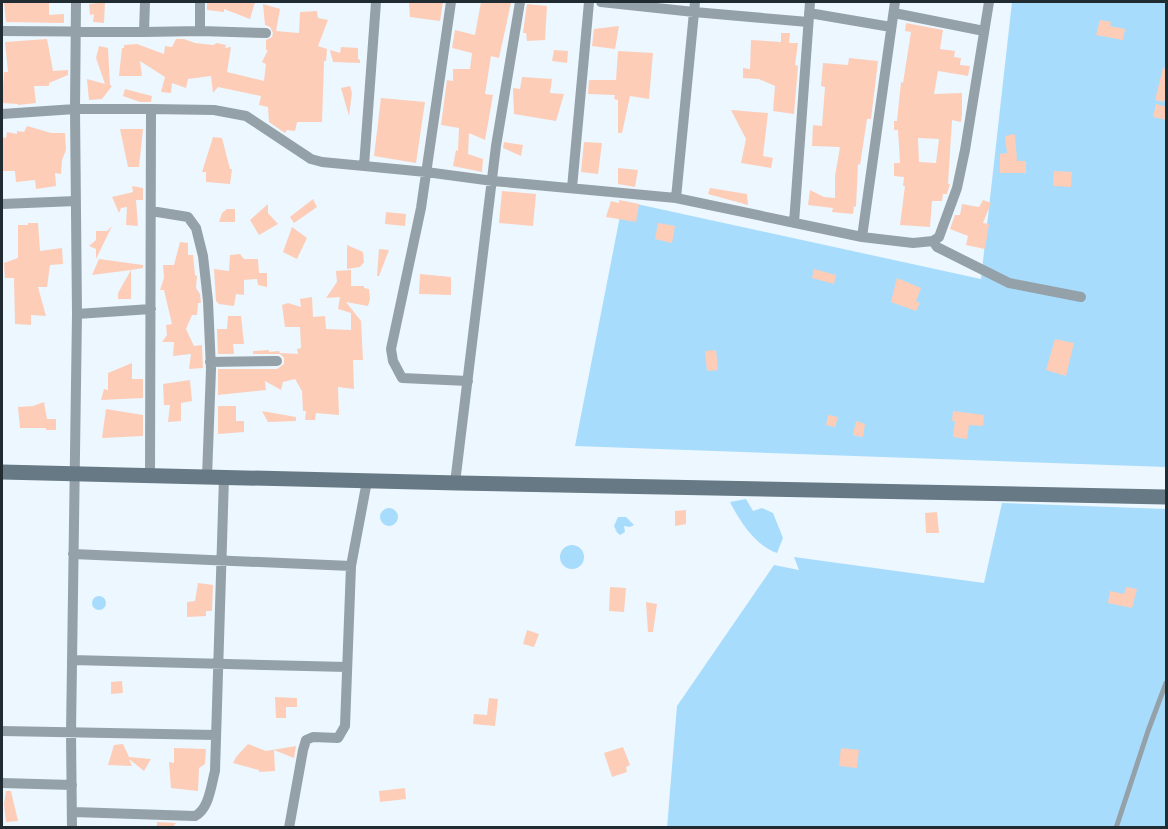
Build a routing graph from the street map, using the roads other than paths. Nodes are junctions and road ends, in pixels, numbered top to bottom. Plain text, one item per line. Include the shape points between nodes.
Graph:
1 (76, 2) edge
2 (145, 2) edge
3 (200, 2) edge
4 (376, 2) edge
5 (451, 2) edge
6 (519, 2) edge
7 (589, 2) edge
8 (601, 2) edge
9 (989, 2) edge
10 (694, 7) edge
11 (894, 7) edge
12 (809, 12) edge
13 (891, 27) junction
14 (2, 30) edge
15 (984, 30) junction
16 (76, 31) junction
17 (200, 31) junction
18 (144, 32) junction
19 (266, 33) dead end
20 (152, 109) junction
21 (75, 110) junction
22 (2, 114) edge
23 (364, 166) junction
24 (426, 172) junction
25 (493, 182) junction
26 (572, 188) junction
27 (676, 198) junction
28 (76, 201) junction
29 (2, 204) edge
30 (151, 211) junction
31 (794, 223) junction
32 (862, 237) junction
33 (933, 241) junction
34 (1081, 297) dead end
35 (151, 309) junction
36 (76, 315) junction
37 (277, 361) dead end
38 (210, 363) junction
39 (468, 381) junction
40 (2, 472) edge
41 (74, 474) junction
42 (150, 476) junction
43 (207, 477) junction
44 (224, 477) junction
45 (367, 481) junction
46 (455, 483) junction
47 (1167, 497) edge
48 (73, 554) junction
49 (221, 560) junction
50 (351, 566) junction
51 (72, 660) junction
52 (218, 662) junction
53 (347, 667) junction
54 (1167, 683) edge
55 (2, 731) edge
56 (71, 733) junction
57 (216, 735) junction
58 (2, 783) edge
59 (72, 785) junction
60 (73, 812) junction
61 (145, 814) junction
62 (72, 828) edge
63 (144, 828) edge
64 (289, 828) edge
65 (1116, 828) edge

1 - 16 street
2 - 18 street
3 - 17 street
4 - 23 street
5 - 24 street
6 - 25 street
7 - 26 street
8 - 10 street
9 - 15 street
10 - 12 street
10 - 27 street
11 - 13 street
11 - 15 street
12 - 13 street
12 - 31 street
13 - 32 street
14 - 16 street
15 - 33 street via 957,188 942,231
16 - 18 street
16 - 21 street
17 - 18 street
17 - 19 street
20 - 21 street
20 - 23 street via 214,110 246,116 311,159
20 - 30 street
21 - 22 street
21 - 28 street
23 - 24 street
24 - 25 street
24 - 39 street via 392,337 393,361 402,378
25 - 26 street
25 - 39 street
26 - 27 street
27 - 31 street
28 - 29 street
28 - 36 street
30 - 35 street
30 - 38 street via 188,218 196,228 204,267
31 - 32 street
32 - 33 street via 913,243
33 - 34 street via 937,248 1009,283
35 - 36 street
35 - 42 street
36 - 41 street
37 - 38 street
38 - 43 street
39 - 46 street
40 - 41 street
41 - 42 street
41 - 48 street
42 - 43 street
43 - 44 street
44 - 45 street
44 - 49 street
45 - 46 street
45 - 50 street
46 - 47 street
48 - 49 street
48 - 51 street
49 - 50 street
49 - 52 street
50 - 53 street
51 - 52 street
51 - 56 street
52 - 53 street
52 - 57 street
53 - 64 street via 345,726 339,738 306,740
54 - 65 lane
55 - 56 street
56 - 57 street
56 - 59 street
57 - 61 street via 216,771 202,813
58 - 59 street
59 - 60 street
60 - 61 street
60 - 62 street
61 - 63 street

